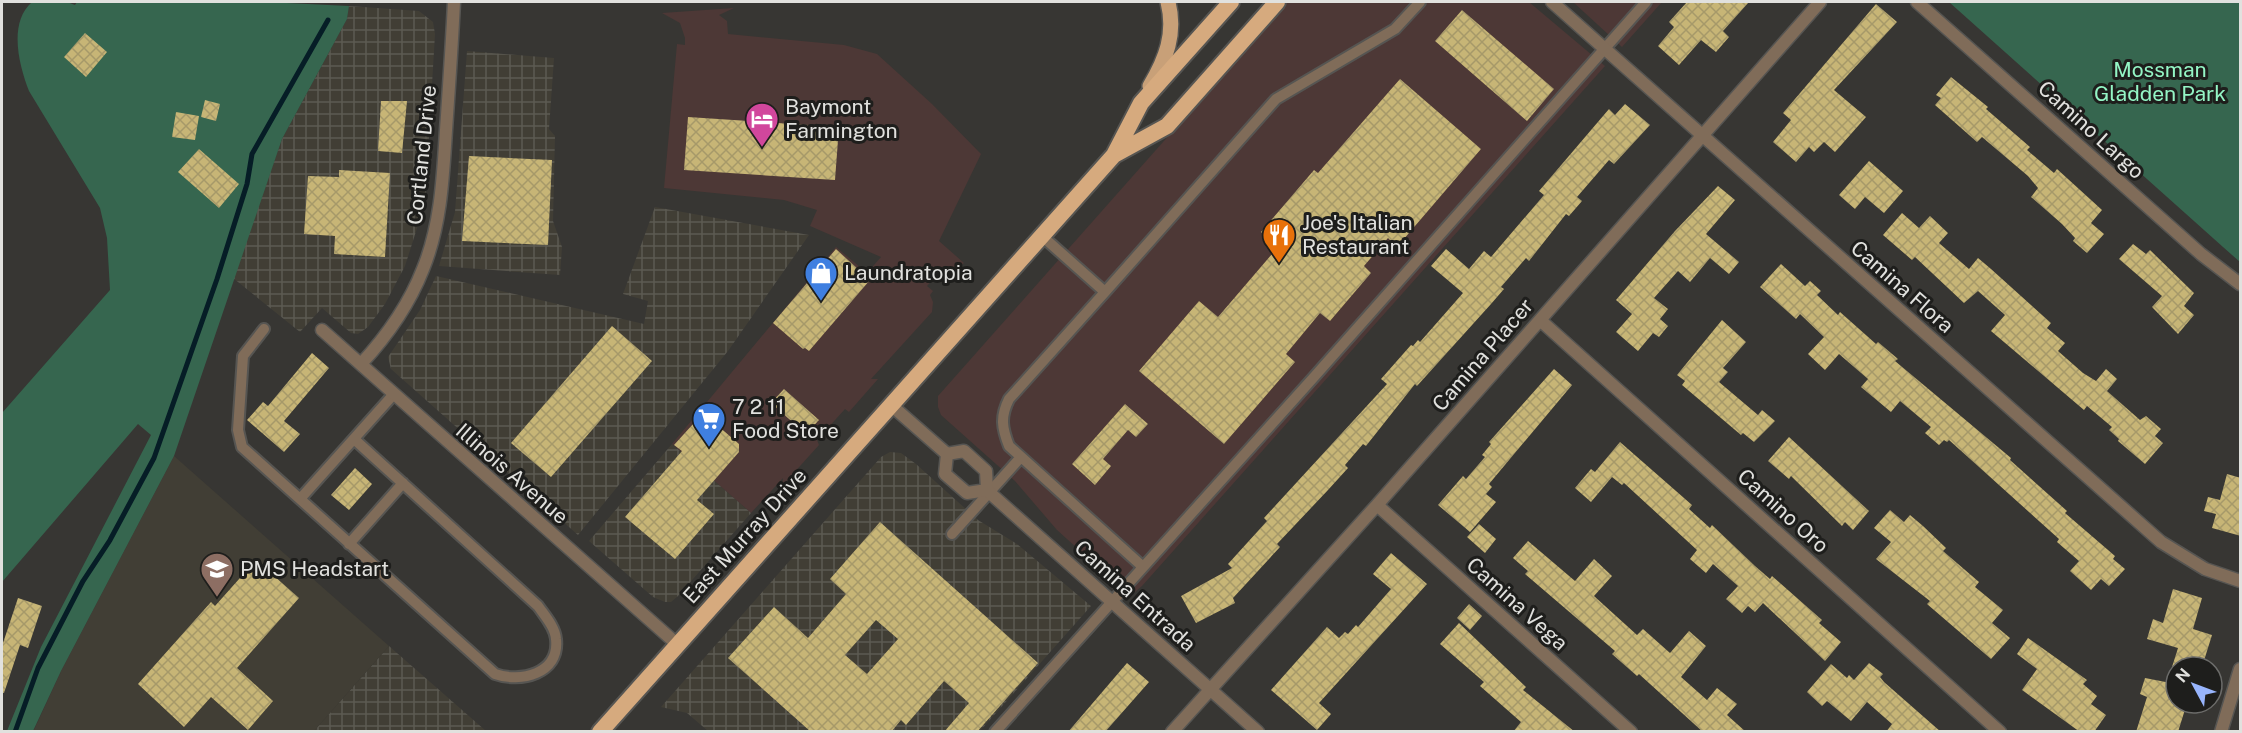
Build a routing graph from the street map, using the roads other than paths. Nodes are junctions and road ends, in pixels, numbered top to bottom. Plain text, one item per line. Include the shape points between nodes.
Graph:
1 (454, 2) edge
2 (1168, 2) edge
3 (1231, 2) edge
4 (1277, 2) edge
5 (1420, 2) edge
6 (1552, 2) edge
7 (1646, 2) edge
8 (1820, 2) edge
9 (1917, 2) edge
10 (1604, 48) junction
11 (1141, 103) junction
12 (1702, 136) junction
13 (1114, 155) junction
14 (1042, 236) junction
15 (2241, 284) edge
16 (1105, 292) junction
17 (1540, 320) junction
18 (264, 329) dead end
19 (322, 330) dead end
20 (361, 364) junction
21 (393, 395) junction
22 (891, 405) junction
23 (354, 439) junction
24 (947, 453) junction
25 (1022, 457) junction
26 (403, 483) junction
27 (988, 491) junction
28 (300, 499) junction
29 (1377, 505) junction
30 (952, 534) dead end
31 (349, 543) junction
32 (1142, 566) junction
33 (2241, 581) edge
34 (1111, 601) junction
35 (678, 645) junction
36 (2241, 669) edge
37 (1211, 690) junction
38 (600, 732) edge
39 (995, 732) edge
40 (1172, 732) edge
41 (1258, 732) edge
42 (1631, 732) edge
43 (2000, 732) edge
44 (2221, 732) edge

1 - 20 street, Cortland Drive via 443,183 436,230 408,301
2 - 11 main road via 1172,21 1170,42
3 - 11 highway
4 - 13 highway via 1167,126
5 - 16 lane via 1395,29 1276,99
6 - 10 street, Camina Flora
7 - 10 lane
8 - 12 street, Camina Placer
9 - 15 street, Camino Largo via 2201,254
10 - 12 street, Camina Flora
10 - 32 lane
11 - 13 highway
12 - 17 street, Camina Placer
12 - 33 street, Camina Flora via 2162,542 2205,569
13 - 14 highway, East Murray Drive
14 - 16 lane
14 - 22 highway, East Murray Drive
16 - 25 lane via 1009,399 1002,413 1002,429 1009,446
17 - 29 street, Camina Placer
17 - 43 street, Camino Oro
18 - 28 lane via 243,356 238,430 242,447
19 - 20 street, Illinois Avenue
20 - 21 street, Illinois Avenue
21 - 23 lane
21 - 35 street, Illinois Avenue
22 - 24 street, Camina Entrada
22 - 35 highway, East Murray Drive
23 - 26 lane
23 - 28 lane
24 - 27 street, Camina Entrada via 964,451 986,471
24 - 27 street via 945,474 967,493
25 - 27 lane
25 - 32 lane
26 - 31 lane
26 - 31 lane via 538,606 556,640 554,657 542,671 528,678 509,679 495,674
27 - 30 lane
27 - 34 street, Camina Entrada
28 - 31 lane
29 - 37 street, Camina Placer
29 - 42 street, Camina Vega
32 - 34 lane
34 - 37 street, Camina Entrada
34 - 39 lane
35 - 38 highway, East Murray Drive
36 - 44 street
37 - 40 street, Camina Placer
37 - 41 street, Camina Entrada

